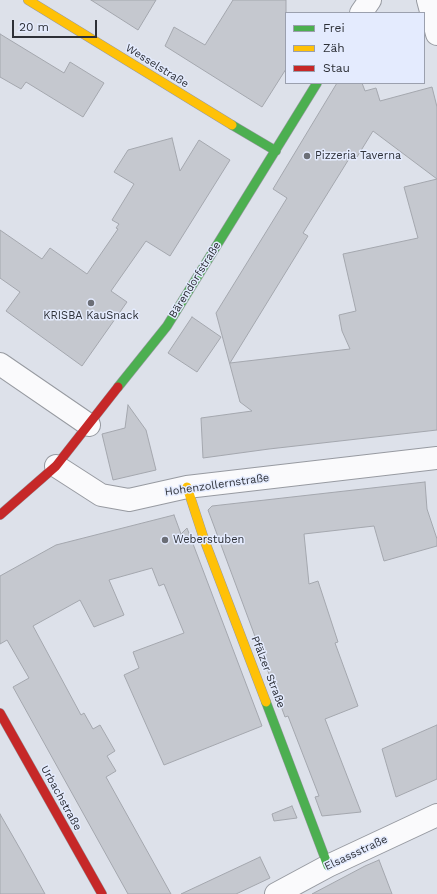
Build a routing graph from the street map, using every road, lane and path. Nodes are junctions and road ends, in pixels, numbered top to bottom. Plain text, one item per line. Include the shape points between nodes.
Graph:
1 (28, 0) edge
2 (370, 0) edge
3 (428, 0) edge
4 (362, 12) edge
5 (437, 34) edge
6 (316, 84) edge
7 (276, 152) junction
8 (0, 364) edge
9 (89, 425) junction
10 (437, 458) edge
11 (56, 466) junction
12 (187, 487) junction
13 (0, 515) edge
14 (0, 713) edge
15 (437, 815) edge
16 (328, 866) junction
17 (102, 894) edge
18 (276, 894) edge

1 - 7 street, Wesselstraße via 161,84
2 - 4 street
3 - 5 street
6 - 7 street, Bärendorfstraße
7 - 9 street, Bärendorfstraße via 167,326
8 - 9 street
9 - 11 street, Bärendorfstraße
10 - 12 street, Hohenzollernstraße
11 - 12 street, Hohenzollernstraße via 101,495 129,500
11 - 13 street
12 - 16 street, Pfälzer Straße via 204,539
14 - 17 street, Urbachstraße
15 - 16 street, Elsassstraße
16 - 18 street, Elsassstraße

